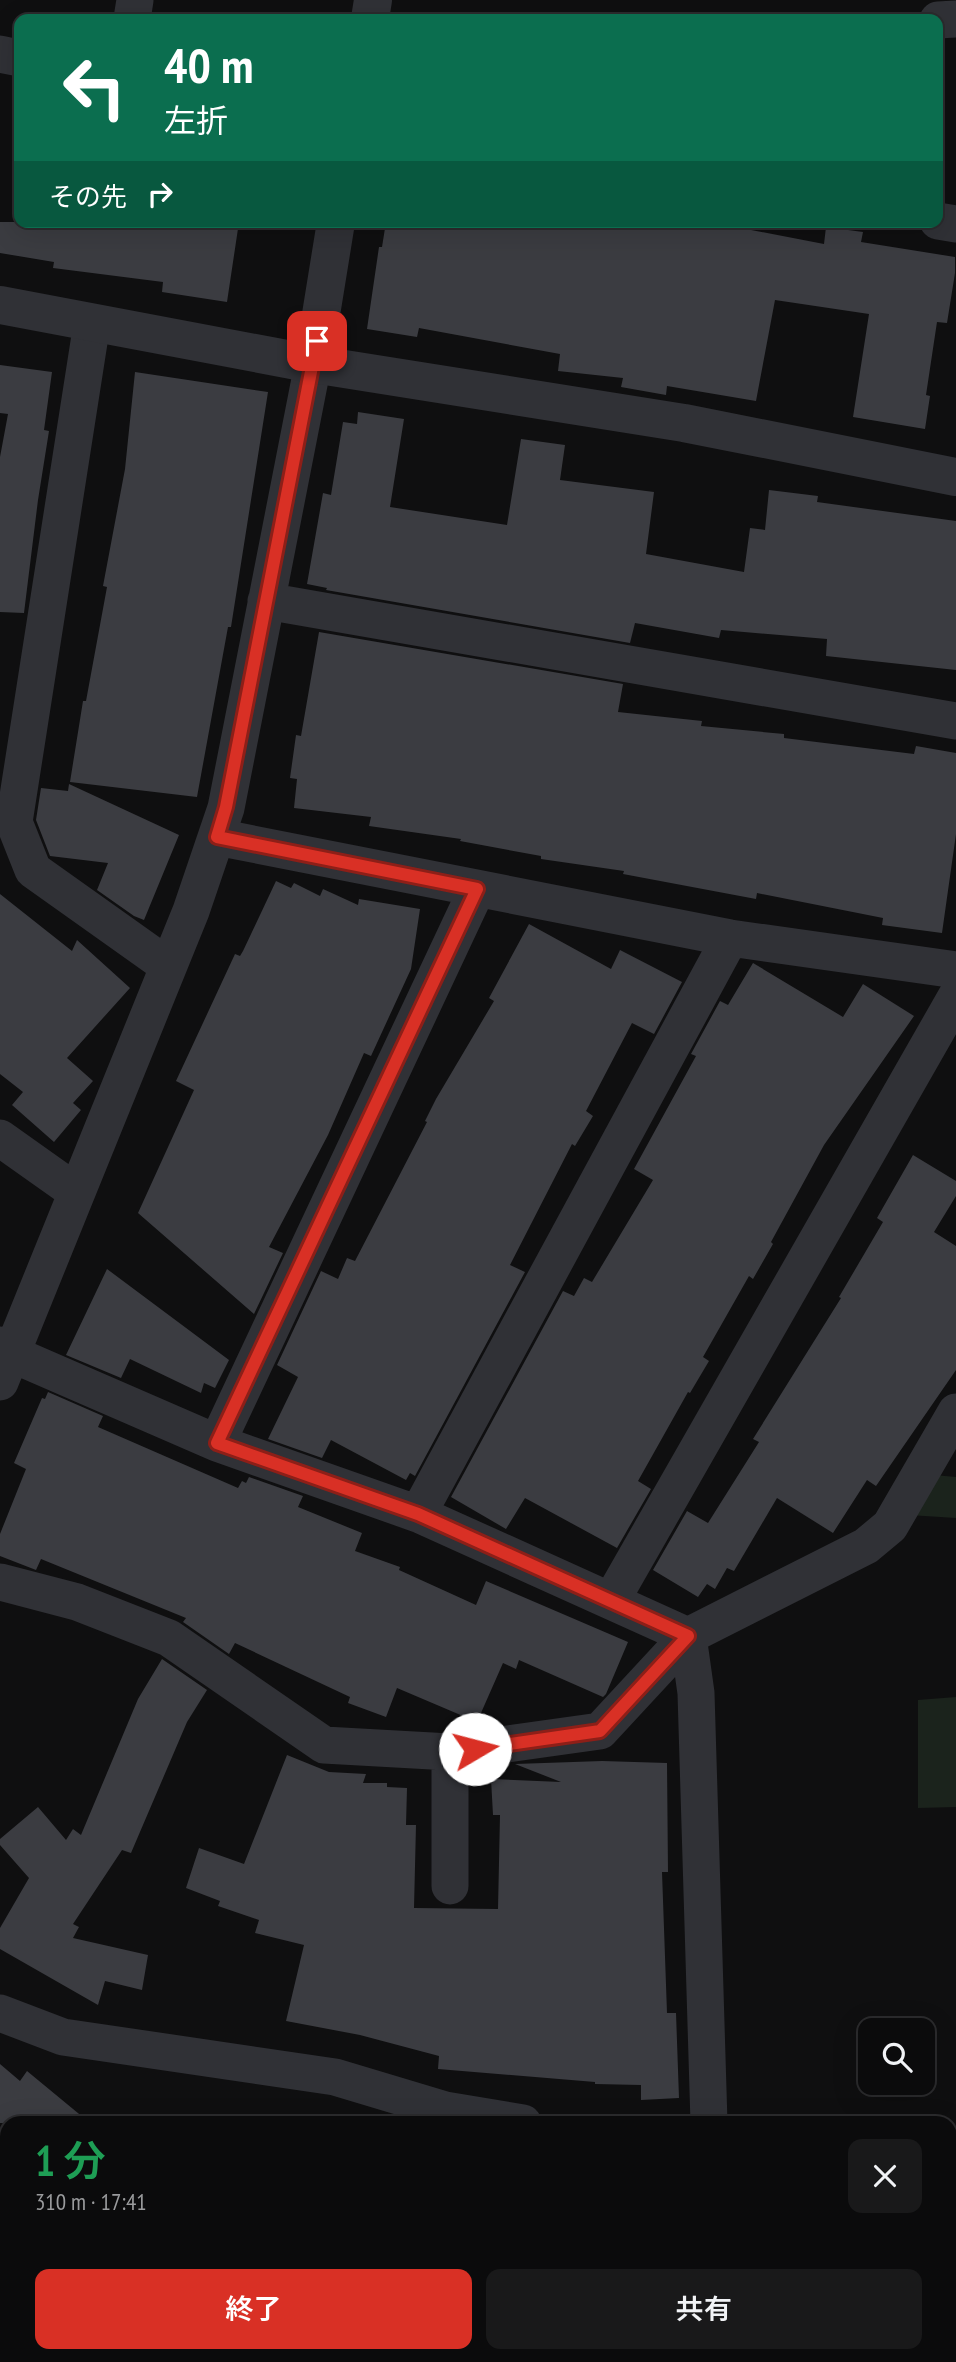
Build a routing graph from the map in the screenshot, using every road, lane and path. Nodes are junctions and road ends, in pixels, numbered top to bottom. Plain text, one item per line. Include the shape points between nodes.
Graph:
1 (335, 228) edge
2 (0, 305) edge
3 (92, 323) junction
4 (313, 364) junction
5 (956, 477) edge
6 (266, 601) junction
7 (956, 721) edge
8 (217, 837) junction
9 (477, 889) junction
10 (730, 938) junction
11 (168, 966) junction
12 (956, 970) edge
13 (956, 997) edge
14 (0, 1138) edge
15 (76, 1192) junction
16 (4, 1360) edge
17 (956, 1412) edge
18 (217, 1443) junction
19 (418, 1514) junction
20 (0, 1582) edge
21 (611, 1601) junction
22 (688, 1636) junction
23 (450, 1752) junction
24 (450, 1886) dead end
25 (0, 2013) edge
26 (481, 2116) edge
27 (709, 2116) edge

1 - 4 street
2 - 3 street
3 - 4 street
3 - 11 street via 13,822 33,870
4 - 5 street via 684,423
4 - 6 street
6 - 7 street
6 - 8 street
8 - 9 street
8 - 11 street
9 - 10 street
9 - 18 street
10 - 12 street
10 - 19 street
11 - 15 street
13 - 21 street
14 - 15 street
15 - 16 street
16 - 18 street
17 - 22 street via 890,1526 866,1546
18 - 19 street
19 - 21 street
20 - 23 street via 77,1602 169,1638 324,1745
21 - 22 street
22 - 23 street via 600,1731
22 - 27 street via 696,1693
23 - 24 street
25 - 26 street via 63,2037 335,2077

